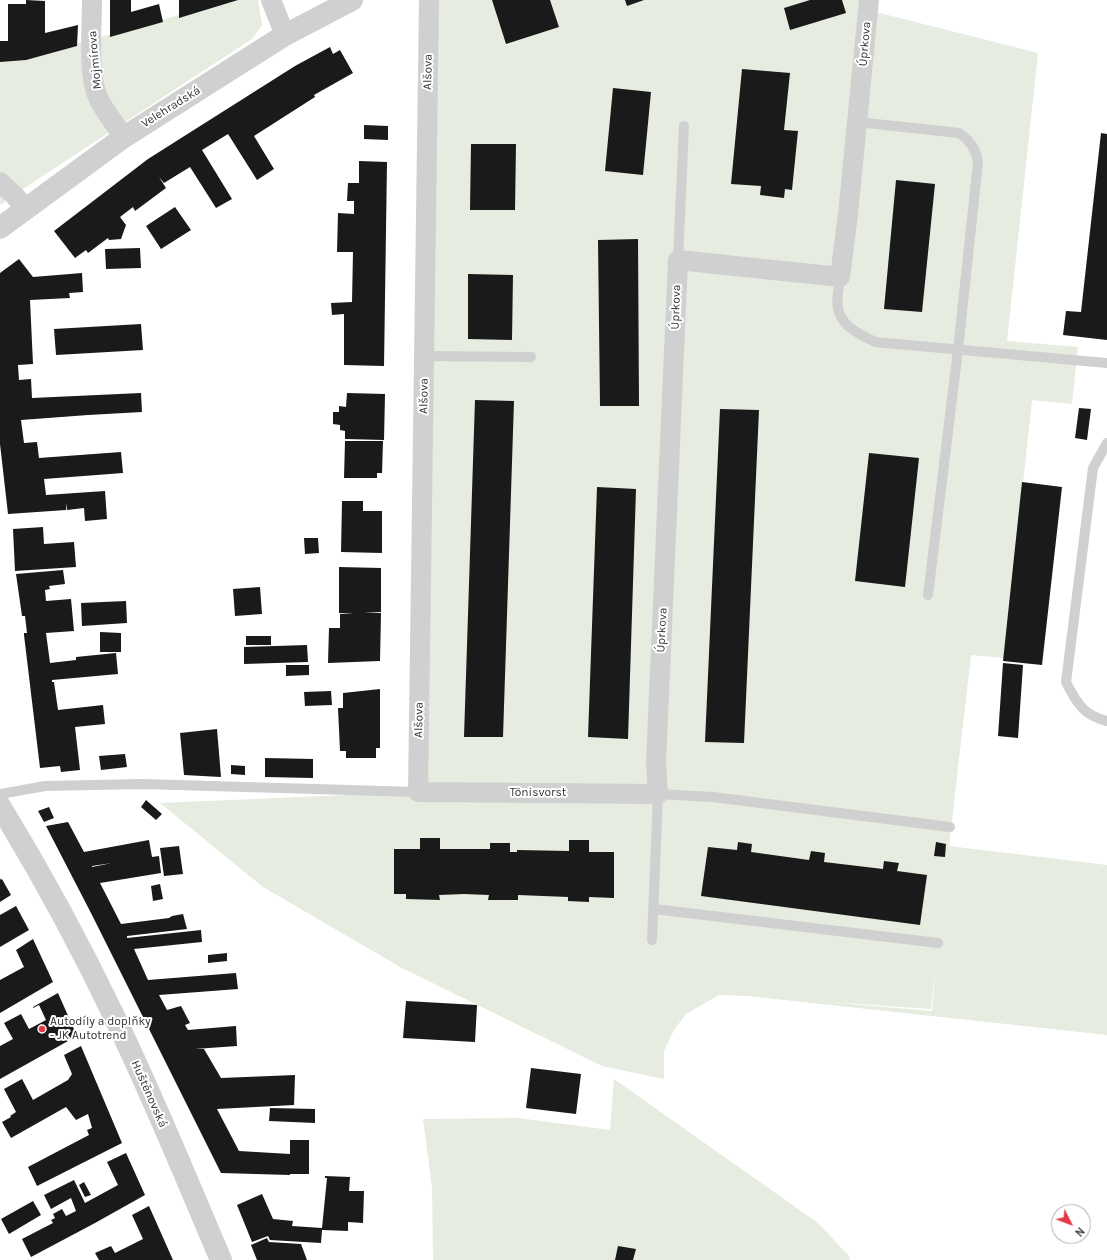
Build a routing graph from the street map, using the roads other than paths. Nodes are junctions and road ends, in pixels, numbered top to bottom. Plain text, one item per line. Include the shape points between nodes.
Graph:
1 (92, 0) edge
2 (271, 0) edge
3 (352, 0) edge
4 (429, 0) edge
5 (869, 0) edge
6 (285, 35) junction
7 (857, 122) junction
8 (684, 126) dead end
9 (124, 137) junction
10 (0, 182) edge
11 (25, 208) junction
12 (0, 228) edge
13 (678, 260) junction
14 (840, 277) junction
15 (958, 350) junction
16 (424, 356) junction
17 (531, 357) dead end
18 (1107, 363) edge
19 (1107, 443) edge
20 (928, 595) dead end
21 (1107, 721) edge
22 (418, 792) junction
23 (0, 794) edge
24 (658, 794) junction
25 (0, 806) edge
26 (950, 827) dead end
27 (654, 909) junction
28 (652, 940) dead end
29 (938, 943) dead end
30 (221, 1260) edge

1 - 9 street, Mojmírova via 94,83 104,108
2 - 6 street
3 - 6 street, Velehradská
4 - 16 street, Alšova
5 - 7 street, Úprkova
6 - 9 street, Velehradská
7 - 14 street, Úprkova
7 - 15 lane via 959,133 966,137 976,152 978,162
8 - 13 lane
9 - 11 street, Velehradská
10 - 11 street
11 - 12 street, Velehradská
13 - 14 street
13 - 24 street, Úprkova via 656,763
14 - 15 lane via 838,311 843,321 859,334 875,342
15 - 18 lane
15 - 20 lane
16 - 17 lane
16 - 22 street, Alšova
19 - 21 lane via 1093,468 1066,682 1074,699 1088,714
22 - 23 lane via 142,784 45,786
22 - 24 street, Tönisvorst
24 - 26 lane via 713,797
24 - 27 lane
25 - 30 street, Huštěnovská via 62,912 113,1014
27 - 28 lane
27 - 29 lane

